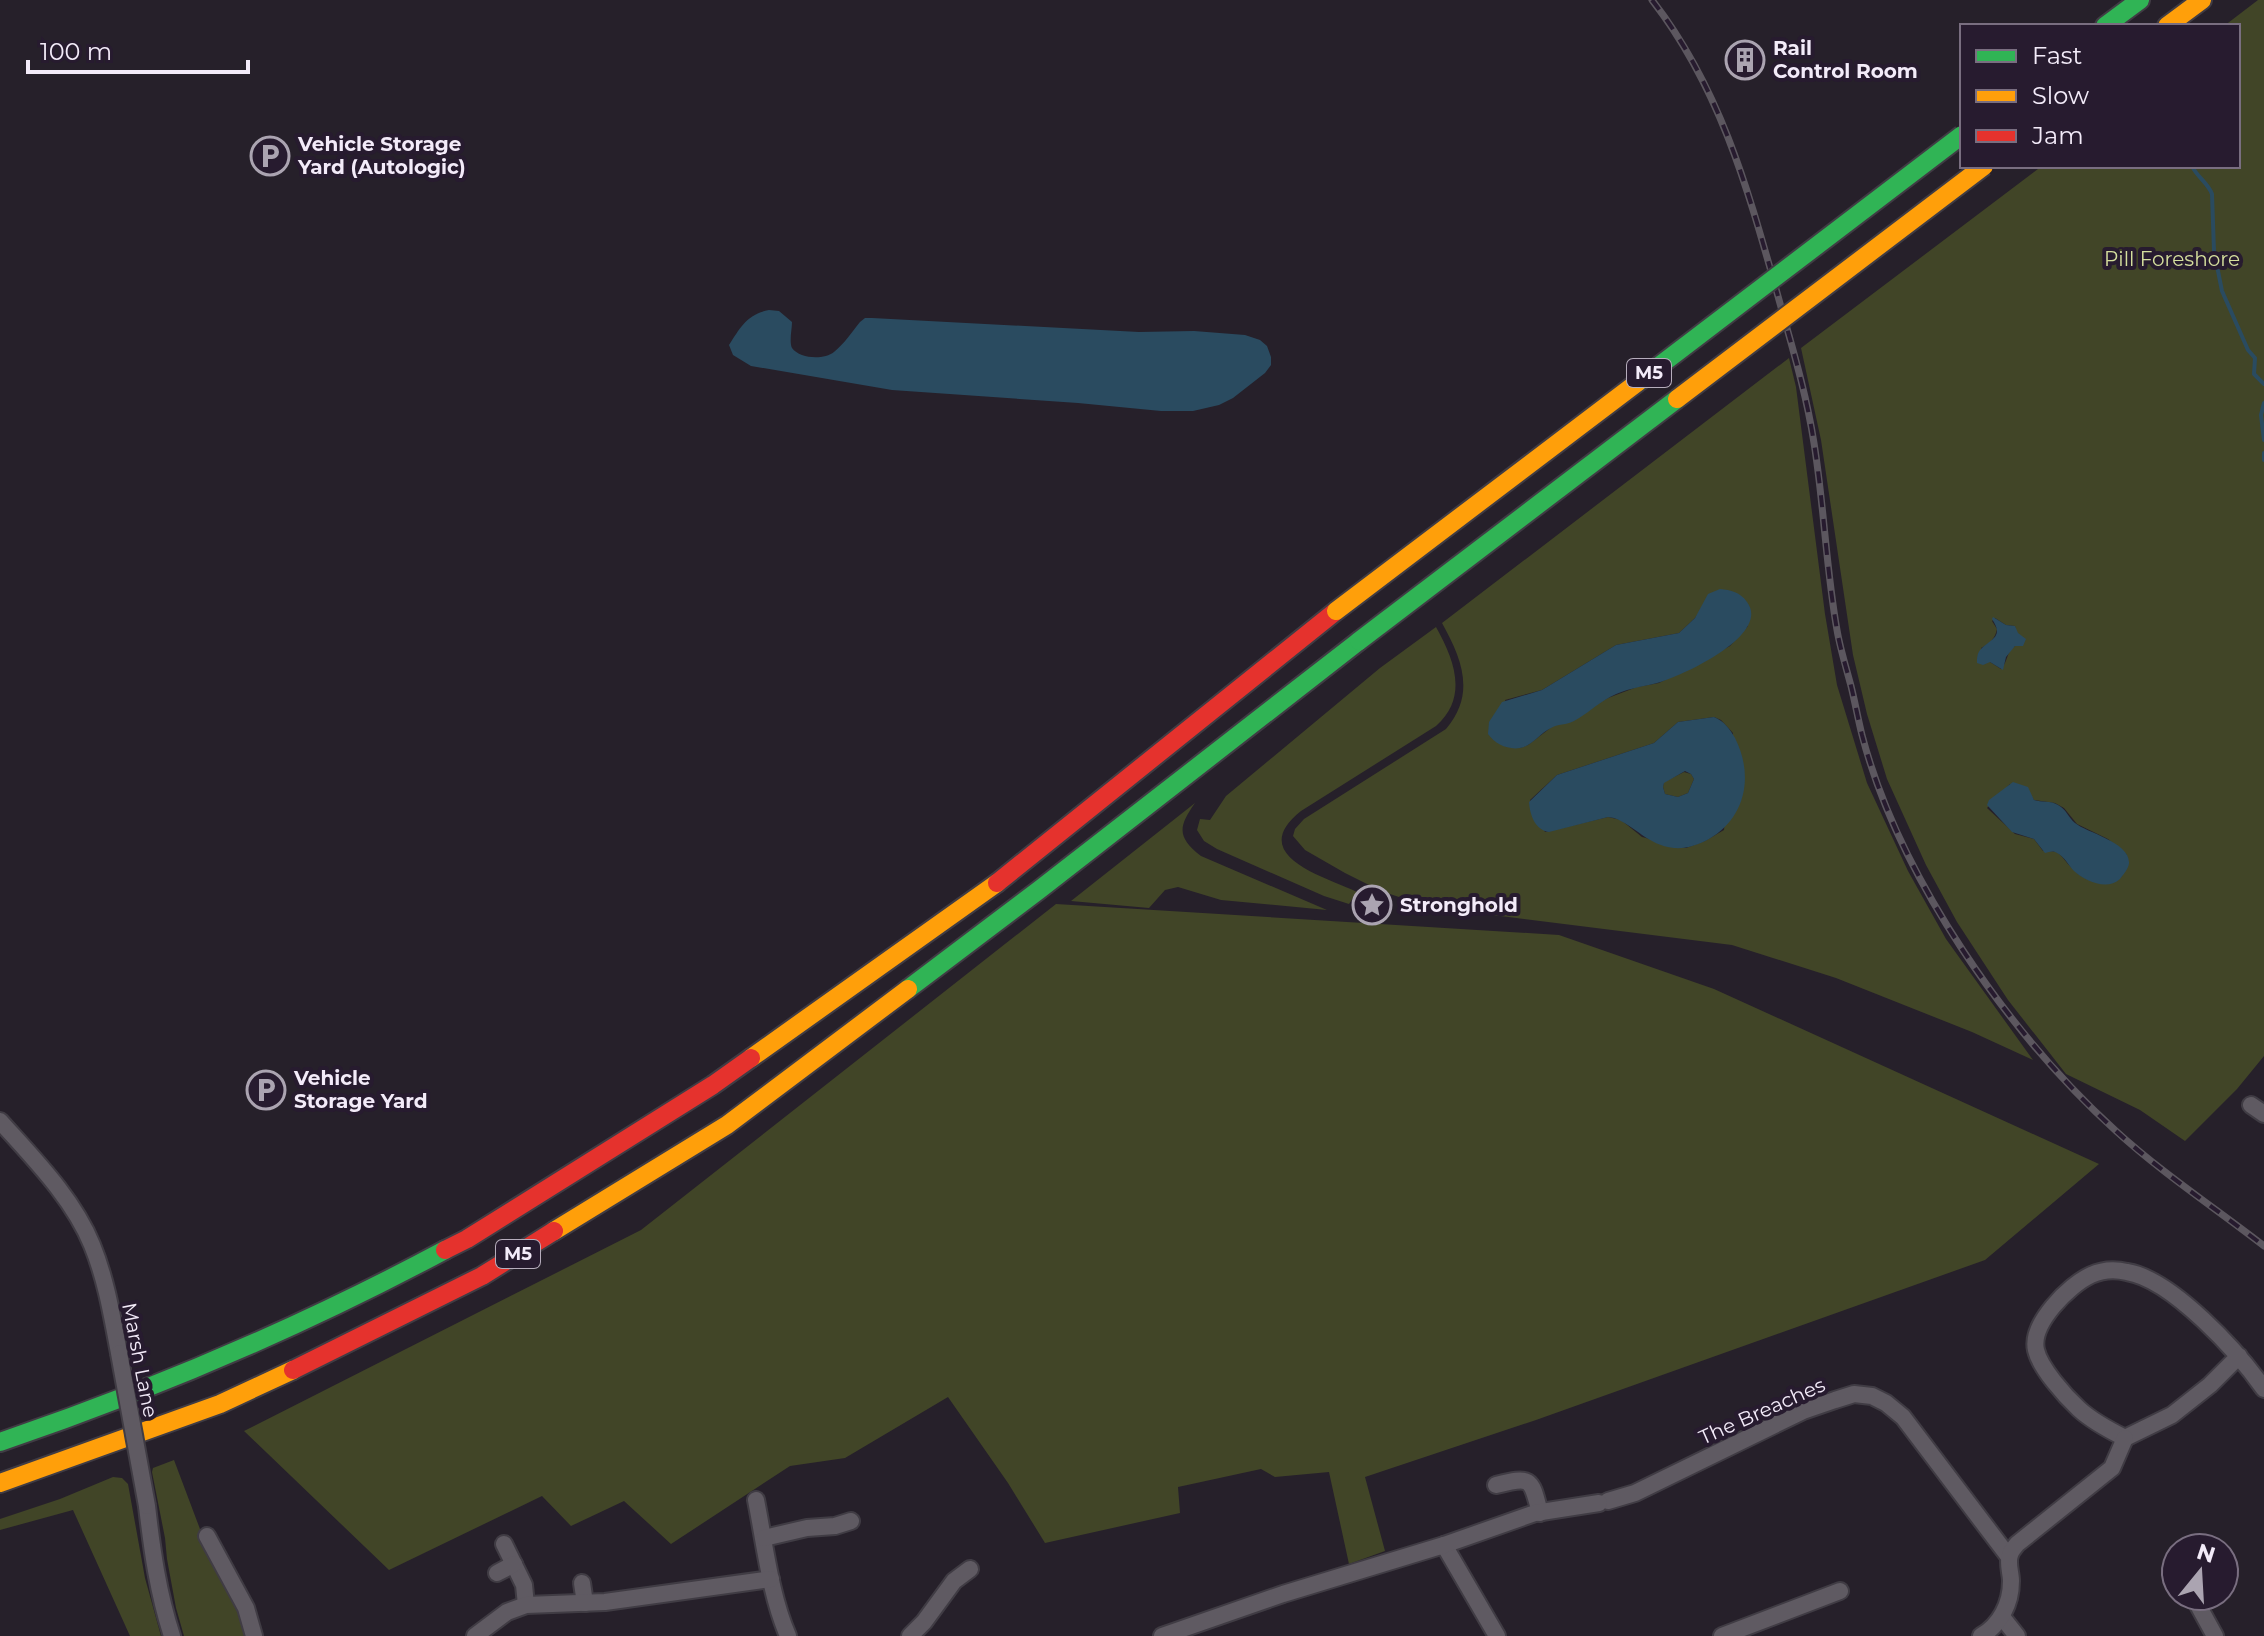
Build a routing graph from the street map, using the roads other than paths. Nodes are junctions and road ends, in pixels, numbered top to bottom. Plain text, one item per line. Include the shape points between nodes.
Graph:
1 (2140, 0) edge
2 (2202, 0) edge
3 (2108, 24) edge
4 (2170, 24) edge
5 (1960, 137) edge
6 (1981, 168) edge
7 (0, 1121) edge
8 (2239, 1356) junction
9 (2264, 1389) edge
10 (89, 1412) junction
11 (0, 1433) edge
12 (2125, 1438) junction
13 (0, 1442) edge
14 (0, 1483) edge
15 (1496, 1485) dead end
16 (756, 1500) dead end
17 (1540, 1513) junction
18 (851, 1521) dead end
19 (207, 1536) dead end
20 (764, 1538) junction
21 (504, 1544) dead end
22 (1444, 1545) junction
23 (2009, 1557) junction
24 (514, 1564) junction
25 (970, 1569) dead end
26 (497, 1573) dead end
27 (771, 1579) junction
28 (582, 1583) dead end
29 (1840, 1591) dead end
30 (585, 1603) junction
31 (526, 1605) junction
32 (2202, 1612) edge
33 (2002, 1617) junction
34 (172, 1636) edge
35 (254, 1636) edge
36 (475, 1636) edge
37 (788, 1636) edge
38 (910, 1636) edge
39 (1162, 1636) edge
40 (1497, 1636) edge
41 (1722, 1636) edge
42 (1981, 1636) edge
43 (2017, 1636) edge
44 (2215, 1636) edge

1 - 3 highway
2 - 4 highway
5 - 10 highway, M5, bridge via 1336,611 994,885 713,1085 467,1239 367,1292
6 - 14 highway, M5, bridge via 727,1125 482,1276 294,1370 220,1404
7 - 34 street, Marsh Lane, bridge via 69,1204 91,1242 105,1283 153,1561
8 - 9 street
8 - 12 street via 2172,1415
8 - 12 street via 2191,1308 2148,1279 2107,1270 2077,1284 2042,1322 2035,1347 2040,1363 2079,1409
10 - 11 highway, M5
10 - 13 highway, M5
12 - 23 street via 2112,1468 2017,1544
15 - 17 street via 1527,1482
16 - 20 street
17 - 22 street, The Breaches
17 - 23 street, The Breaches via 1635,1493 1803,1411 1854,1394 1872,1396 1903,1417
18 - 20 street
19 - 35 street via 246,1608
20 - 27 street
21 - 24 street
22 - 39 street, The Breaches
22 - 40 street
23 - 33 street via 2010,1594
24 - 26 street
24 - 31 street
25 - 38 street
27 - 30 street
27 - 37 street
28 - 30 street
29 - 41 street
30 - 31 street
31 - 36 street
32 - 44 street
33 - 42 street
33 - 43 street

